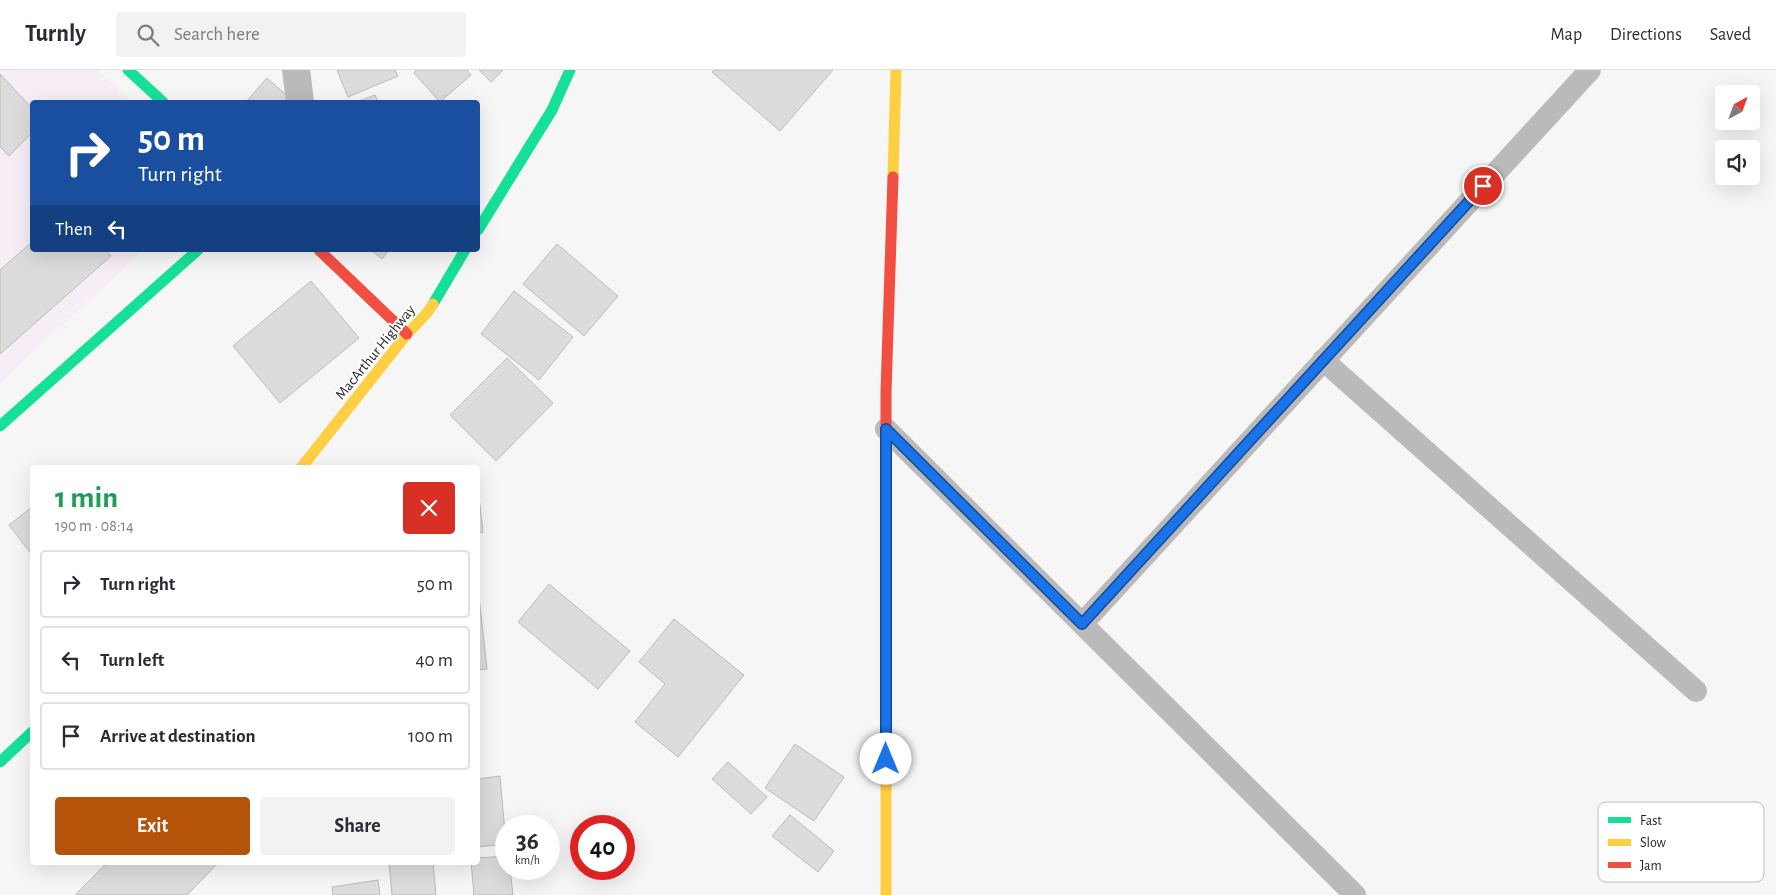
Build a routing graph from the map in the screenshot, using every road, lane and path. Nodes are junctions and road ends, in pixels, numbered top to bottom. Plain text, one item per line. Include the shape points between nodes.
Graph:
1 (128, 70) edge
2 (296, 70) edge
3 (570, 70) edge
4 (896, 70) edge
5 (1590, 70) edge
6 (161, 100) edge
7 (300, 100) edge
8 (480, 227) edge
9 (196, 252) edge
10 (321, 252) edge
11 (465, 252) edge
12 (407, 334) junction
13 (1323, 360) junction
14 (0, 426) edge
15 (886, 429) junction
16 (303, 465) edge
17 (1082, 624) junction
18 (1696, 691) dead end
19 (30, 734) edge
20 (0, 762) edge
21 (886, 895) edge
22 (1355, 895) edge

1 - 6 main road
2 - 7 street
3 - 8 main road via 552,110
4 - 15 main road
5 - 13 lane
9 - 14 main road
10 - 12 main road
11 - 12 main road, MacArthur Highway via 427,313
12 - 16 main road, MacArthur Highway
13 - 17 lane
13 - 18 lane
15 - 17 lane
15 - 21 main road
17 - 22 lane
19 - 20 main road

